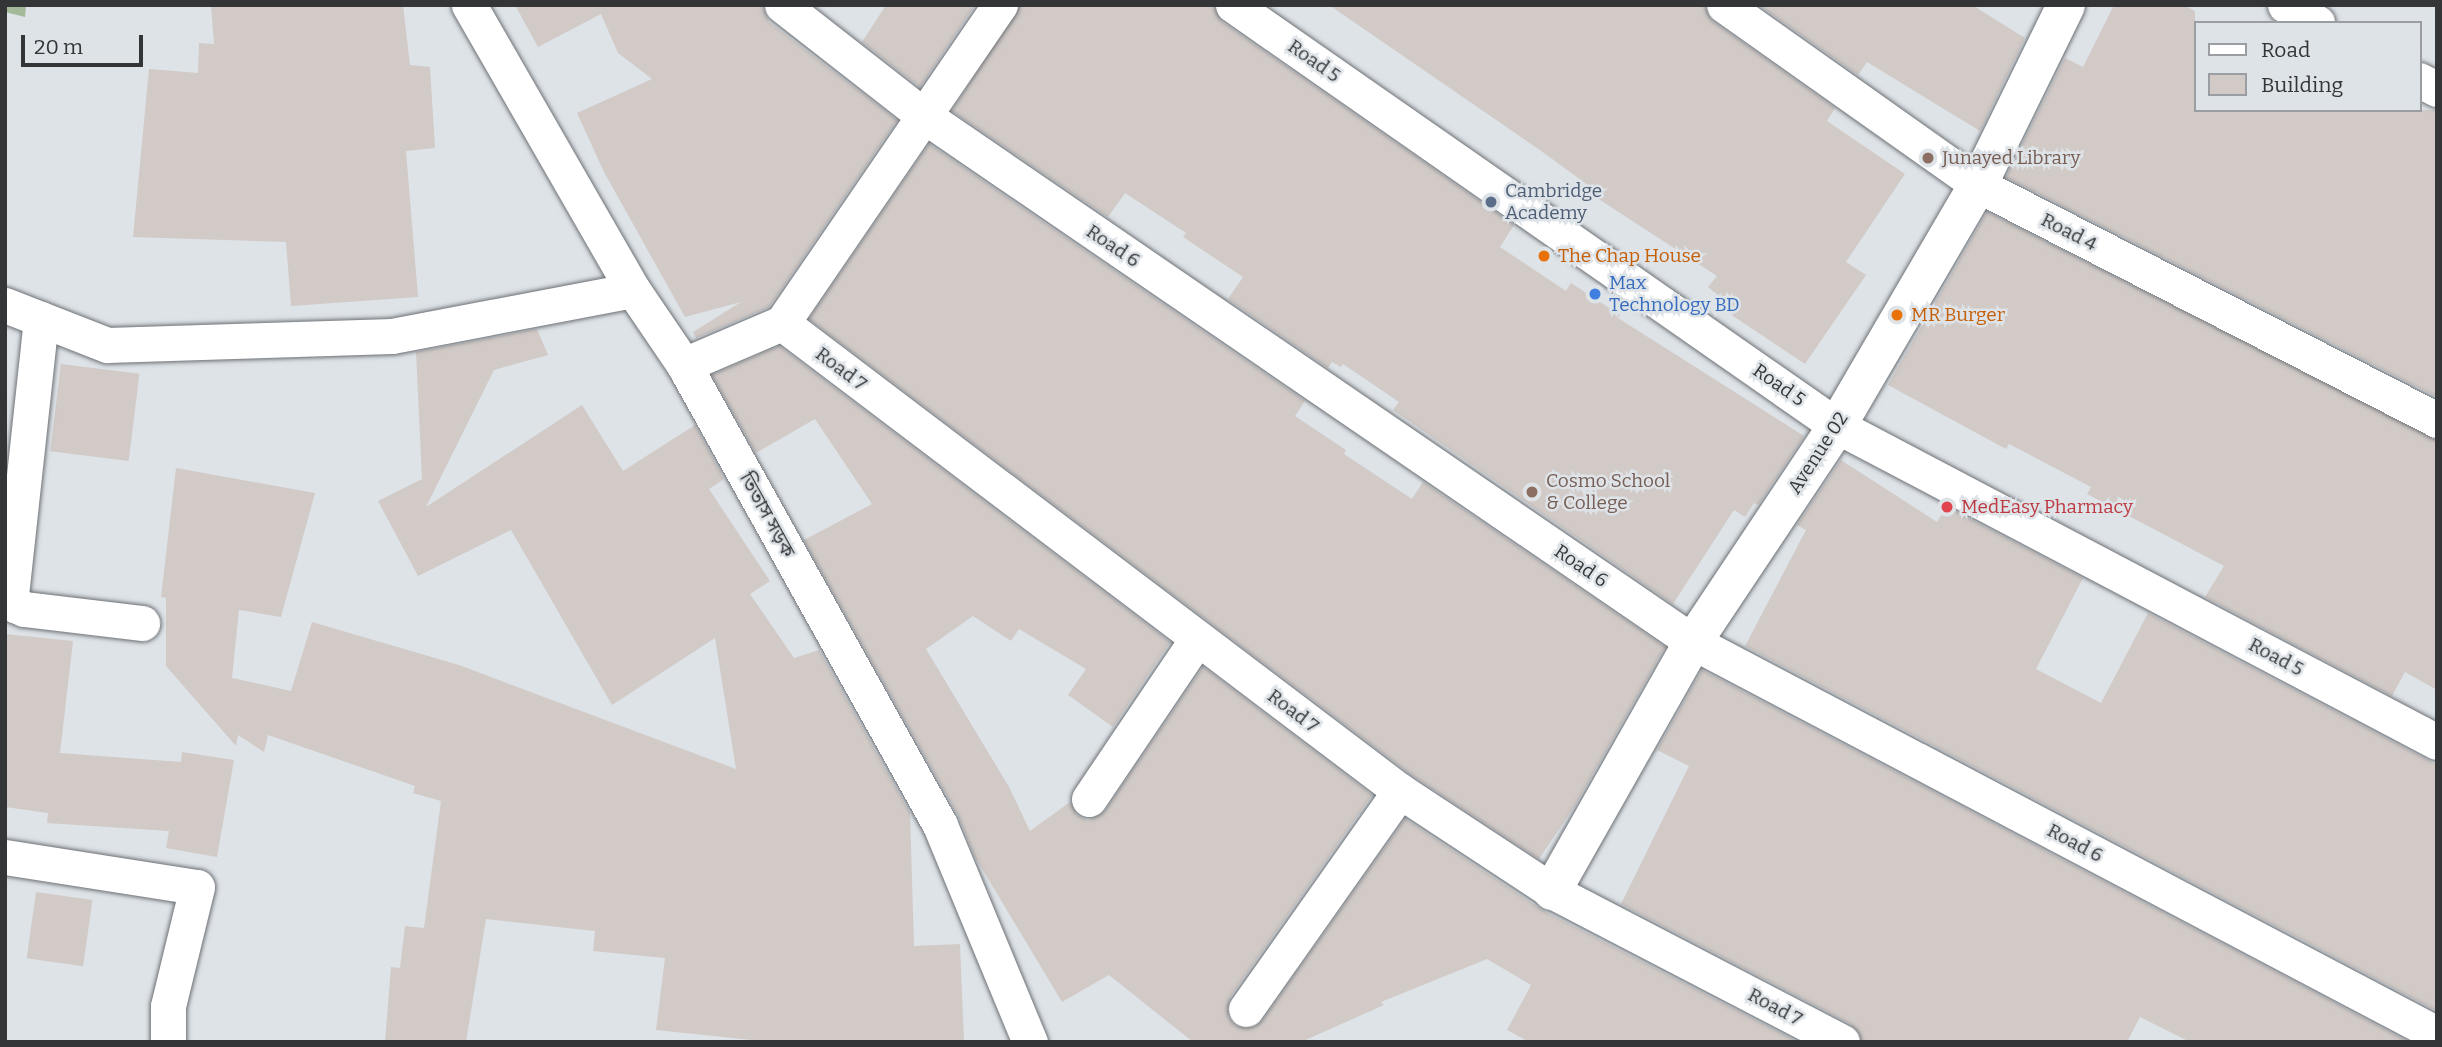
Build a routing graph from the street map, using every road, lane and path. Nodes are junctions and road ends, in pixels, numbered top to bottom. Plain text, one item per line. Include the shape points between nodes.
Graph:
1 (469, 5) edge
2 (782, 5) edge
3 (1000, 5) edge
4 (1233, 5) edge
5 (1724, 5) edge
6 (2066, 5) edge
7 (2285, 5) edge
8 (2313, 21) edge
9 (2421, 81) edge
10 (2437, 89) edge
11 (923, 115) junction
12 (1978, 185) junction
13 (633, 290) junction
14 (5, 305) edge
15 (41, 319) junction
16 (782, 323) junction
17 (684, 365) junction
18 (2437, 420) edge
19 (1837, 426) junction
20 (142, 623) dead end
21 (1197, 639) junction
22 (1693, 642) junction
23 (2437, 742) edge
24 (1400, 791) junction
25 (1089, 799) dead end
26 (5, 857) edge
27 (1552, 891) junction
28 (1246, 1009) dead end
29 (2437, 1034) edge
30 (168, 1042) edge
31 (1030, 1042) edge
32 (1842, 1042) edge

1 - 13 street, তিতাস সড়ক
2 - 11 street, Road 6
3 - 11 street
4 - 19 street, Road 5
5 - 12 street, Road 4
6 - 12 street, Avenue 02
7 - 8 street
9 - 10 street
11 - 16 street
11 - 22 street, Road 6
12 - 18 street, Road 4
12 - 19 street, Avenue 02
13 - 15 street via 392,336 107,345
13 - 17 street, তিতাস সড়ক
14 - 15 street
15 - 20 street via 11,594 15,605 23,609
16 - 17 street
16 - 21 street, Road 7
17 - 31 street, তিতাস সড়ক via 948,839
19 - 22 street, Avenue 02
19 - 23 street, Road 5
21 - 24 street, Road 7
21 - 25 street
22 - 27 street, Avenue 02
22 - 29 street, Road 6
24 - 27 street, Road 7
24 - 28 street
26 - 30 street via 197,887 168,1006
27 - 32 street, Road 7

